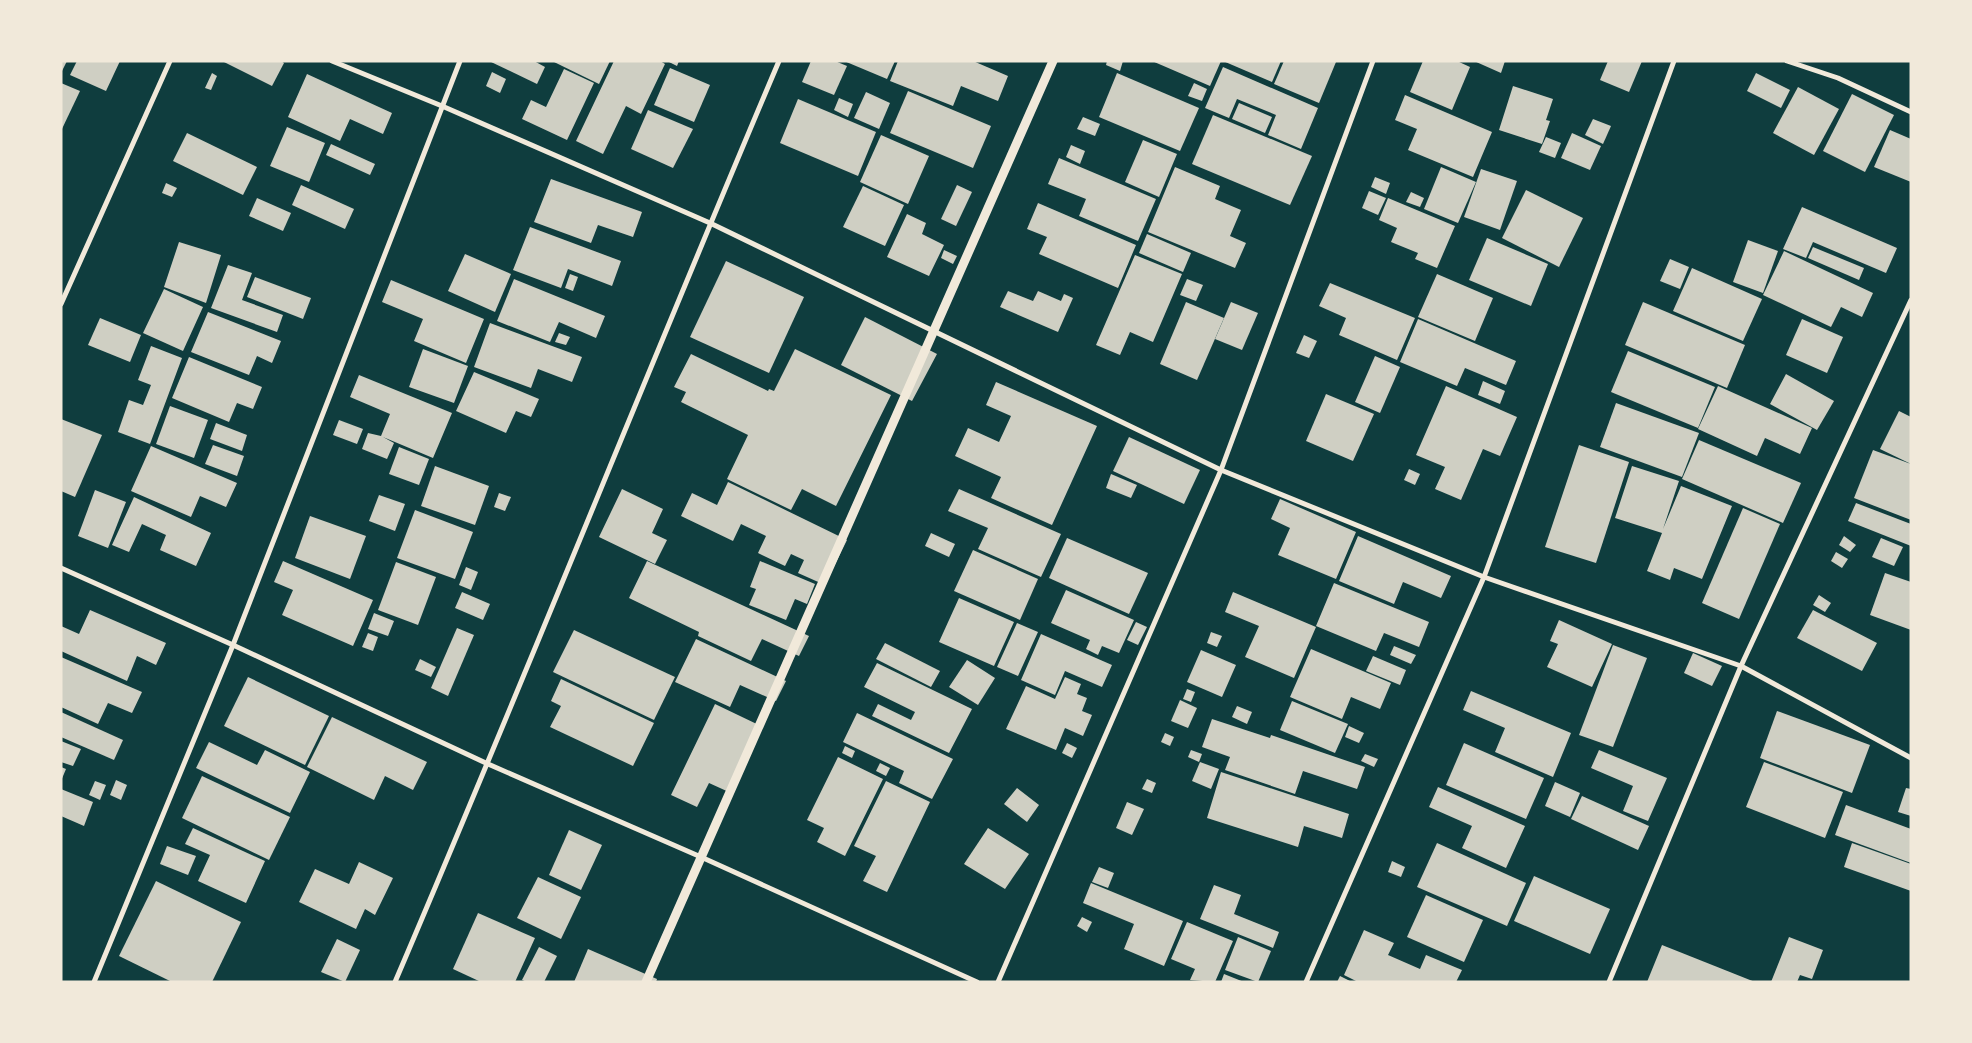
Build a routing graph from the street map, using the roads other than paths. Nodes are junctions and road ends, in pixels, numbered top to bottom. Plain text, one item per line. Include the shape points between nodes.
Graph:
1 (170, 61) edge
2 (332, 61) edge
3 (460, 61) edge
4 (779, 61) edge
5 (1053, 61) edge
6 (1373, 61) edge
7 (1674, 61) edge
8 (1787, 61) edge
9 (442, 106) junction
10 (1911, 112) edge
11 (710, 223) junction
12 (1911, 300) edge
13 (61, 304) edge
14 (933, 331) junction
15 (1221, 470) junction
16 (61, 568) edge
17 (1484, 577) junction
18 (233, 645) junction
19 (1742, 666) junction
20 (1911, 758) edge
21 (488, 764) junction
22 (701, 857) junction
23 (94, 982) edge
24 (395, 982) edge
25 (646, 982) edge
26 (977, 982) edge
27 (998, 982) edge
28 (1306, 982) edge
29 (1609, 982) edge

1 - 13 street
2 - 9 street
3 - 9 street
4 - 11 street
5 - 14 street
6 - 15 street
7 - 17 street
8 - 10 street via 1838,78
9 - 11 street
9 - 18 street
11 - 14 street
11 - 21 street
12 - 19 street
14 - 15 street
14 - 22 street
15 - 17 street
15 - 27 street
16 - 18 street
17 - 19 street
17 - 28 street
18 - 21 street
18 - 23 street
19 - 20 street
19 - 29 street
21 - 22 street
21 - 24 street
22 - 25 street
22 - 26 street

